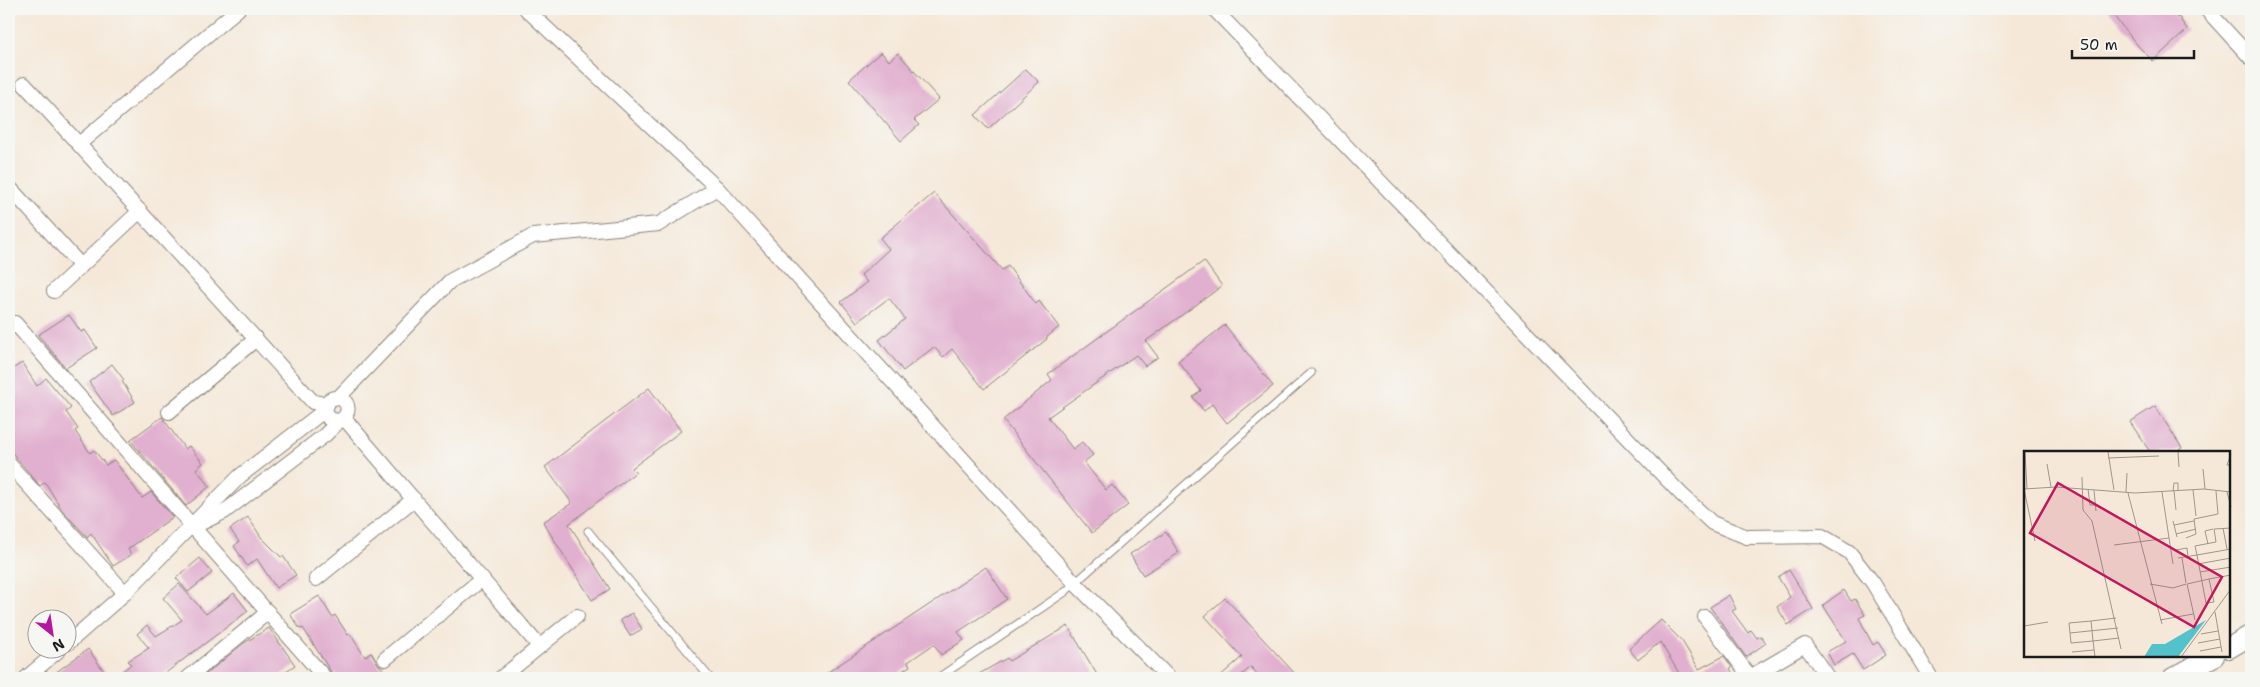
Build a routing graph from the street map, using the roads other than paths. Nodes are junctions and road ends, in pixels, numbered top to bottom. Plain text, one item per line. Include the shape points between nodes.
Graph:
1 (238, 9) edge
2 (526, 9) edge
3 (1214, 9) edge
4 (2206, 9) edge
5 (2251, 58) edge
6 (24, 84) dead end
7 (79, 144) junction
8 (9, 187) edge
9 (717, 188) junction
10 (140, 211) junction
11 (80, 266) junction
12 (54, 291) dead end
13 (9, 328) edge
14 (256, 339) junction
15 (1312, 373) dead end
16 (339, 397) junction
17 (325, 407) junction
18 (169, 412) dead end
19 (342, 419) junction
20 (9, 464) edge
21 (414, 499) junction
22 (191, 527) junction
23 (588, 530) dead end
24 (316, 579) dead end
25 (482, 579) junction
26 (1075, 583) junction
27 (125, 593) junction
28 (268, 612) junction
29 (577, 616) dead end
30 (1705, 617) dead end
31 (78, 633) edge
32 (2251, 635) edge
33 (539, 646) junction
34 (2230, 647) edge
35 (2212, 657) edge
36 (385, 659) dead end
37 (47, 660) edge
38 (26, 678) edge
39 (188, 678) edge
40 (325, 678) edge
41 (501, 678) edge
42 (710, 678) edge
43 (938, 678) edge
44 (1169, 678) edge
45 (1750, 678) edge
46 (1828, 678) edge
47 (1931, 678) edge
48 (2174, 678) edge

1 - 7 street
2 - 9 street
3 - 47 street via 1681,494 1712,522 1747,537 1822,536 1848,552 1873,583
4 - 5 street
6 - 7 street
7 - 10 street
8 - 11 street
9 - 16 street via 659,224 533,236 450,281
9 - 26 street
10 - 11 street
10 - 14 street
11 - 12 street
13 - 22 street via 14,323
14 - 17 street via 314,402
14 - 18 street
15 - 26 lane
16 - 17 street
16 - 19 street via 344,399 348,409
17 - 19 street via 329,418
17 - 22 street via 240,476
19 - 21 street
19 - 22 street via 224,512
20 - 27 street
21 - 24 street
21 - 25 street
22 - 27 street
22 - 28 street
23 - 42 lane
25 - 33 street
25 - 36 street
26 - 43 lane
26 - 44 street
27 - 31 street
28 - 39 street
28 - 40 street
29 - 33 street
30 - 45 street
32 - 34 main road
33 - 41 street
35 - 48 main road
37 - 38 street
45 - 46 street via 1805,645

